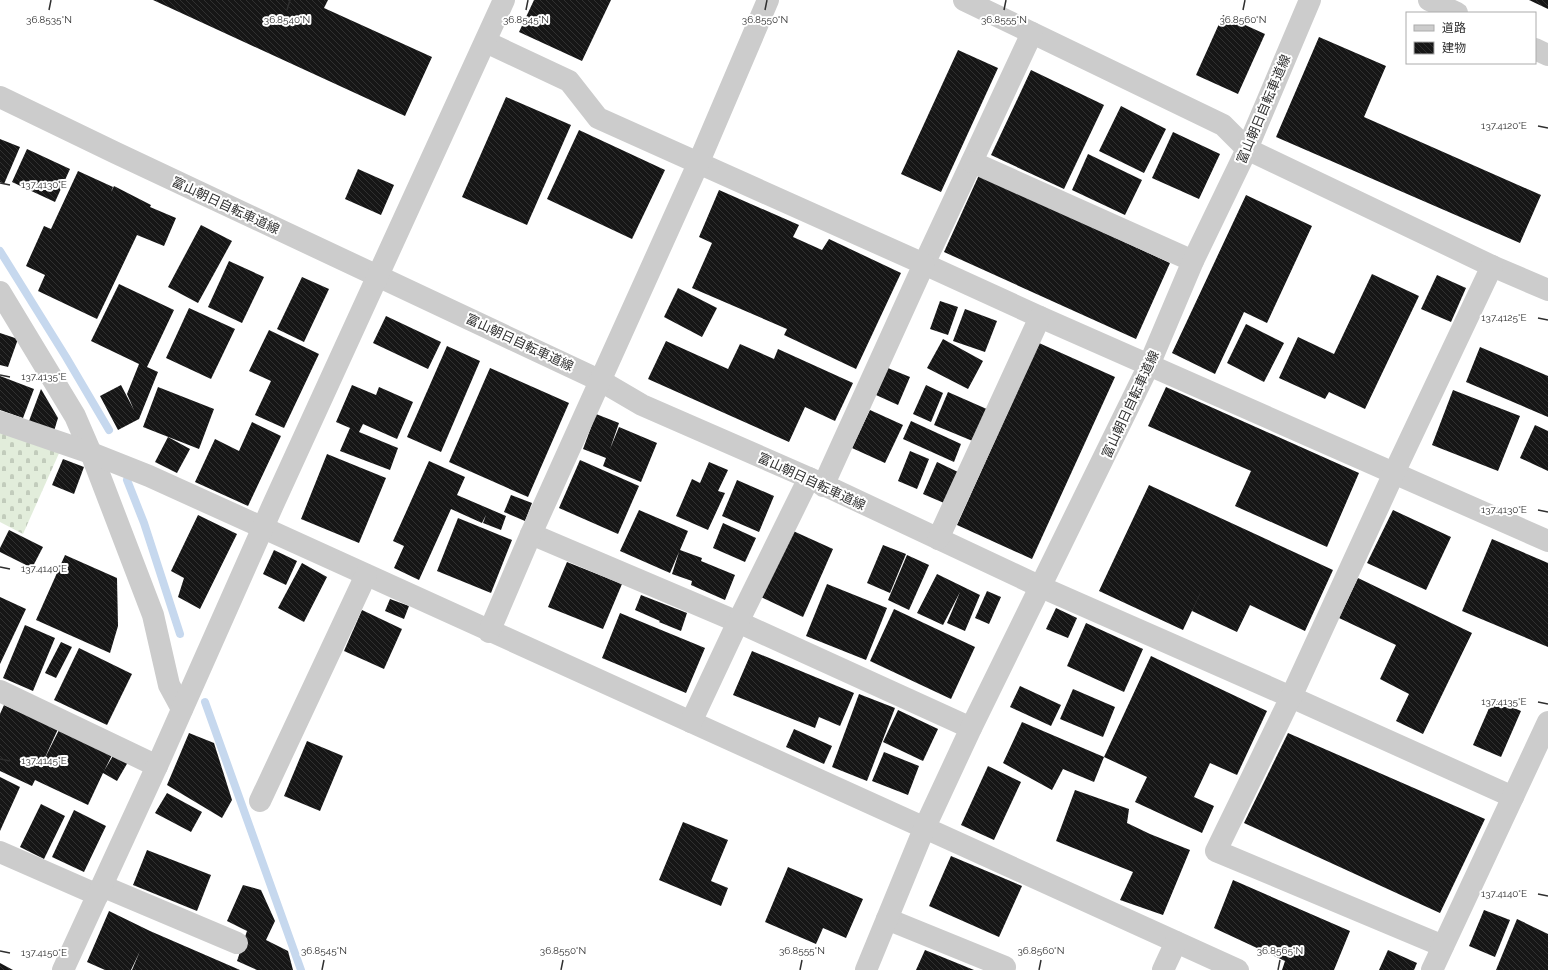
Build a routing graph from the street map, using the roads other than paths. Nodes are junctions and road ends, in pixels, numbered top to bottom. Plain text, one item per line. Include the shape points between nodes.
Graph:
1 (504, 0) edge
2 (768, 0) edge
3 (964, 0) edge
4 (1310, 0) edge
5 (1429, 0) edge
6 (1455, 12) edge
7 (1032, 33) junction
8 (486, 42) junction
9 (1536, 49) edge
10 (1548, 55) edge
11 (0, 97) edge
12 (1247, 149) junction
13 (972, 162) junction
14 (698, 164) junction
15 (1193, 261) junction
16 (924, 264) junction
17 (1492, 266) junction
18 (379, 276) junction
19 (1548, 290) edge
20 (0, 292) edge
21 (1040, 317) junction
22 (1149, 365) junction
23 (601, 381) junction
24 (0, 422) edge
25 (91, 453) junction
26 (1394, 473) junction
27 (816, 482) junction
28 (263, 528) junction
29 (531, 534) junction
30 (938, 539) junction
31 (1548, 541) edge
32 (366, 576) junction
33 (1041, 587) junction
34 (738, 622) junction
35 (489, 632) junction
36 (0, 691) edge
37 (1291, 697) junction
38 (182, 709) junction
39 (691, 722) junction
40 (1548, 722) edge
41 (971, 728) junction
42 (157, 766) junction
43 (1513, 797) junction
44 (260, 801) dead end
45 (924, 829) junction
46 (0, 852) edge
47 (100, 890) junction
48 (887, 918) junction
49 (1176, 942) junction
50 (237, 943) dead end
51 (1443, 946) junction
52 (1006, 967) dead end
53 (70, 968) edge
54 (866, 970) edge
55 (1163, 970) edge
56 (1238, 970) edge
57 (1432, 970) edge

1 - 8 street
2 - 14 street
3 - 7 street
4 - 12 street, 富山朝日自転車道線
5 - 6 street
7 - 12 street via 1223,125
7 - 13 street
8 - 14 street via 569,81 598,118
8 - 18 street
9 - 10 street
11 - 18 street, 富山朝日自転車道線
12 - 15 street, 富山朝日自転車道線
12 - 17 street
13 - 15 street
13 - 16 street
14 - 16 street
14 - 23 street
15 - 22 street, 富山朝日自転車道線
16 - 21 street
16 - 27 street
17 - 19 street
17 - 26 street
18 - 23 street, 富山朝日自転車道線
18 - 28 street
20 - 25 street via 75,416
21 - 22 street
21 - 30 street
22 - 26 street
22 - 33 street, 富山朝日自転車道線
23 - 27 street, 富山朝日自転車道線 via 642,405
23 - 29 street
24 - 25 street
25 - 28 street via 149,476
25 - 38 street via 153,615 169,685
26 - 31 street
26 - 37 street
27 - 30 street, 富山朝日自転車道線
27 - 34 street
28 - 32 street
28 - 38 street
29 - 34 street
29 - 35 street
30 - 33 street, 富山朝日自転車道線
32 - 35 street
32 - 44 street
33 - 37 street
33 - 41 street
34 - 39 street
34 - 41 street
35 - 39 street
36 - 42 street
37 - 43 street
37 - 51 street via 1216,851
38 - 42 street
39 - 45 street
40 - 43 street
41 - 45 street
42 - 47 street
43 - 51 street
45 - 48 street
45 - 49 street
46 - 47 street
47 - 50 street
47 - 53 street
48 - 52 street
48 - 54 street
49 - 55 street
49 - 56 street
51 - 57 street

